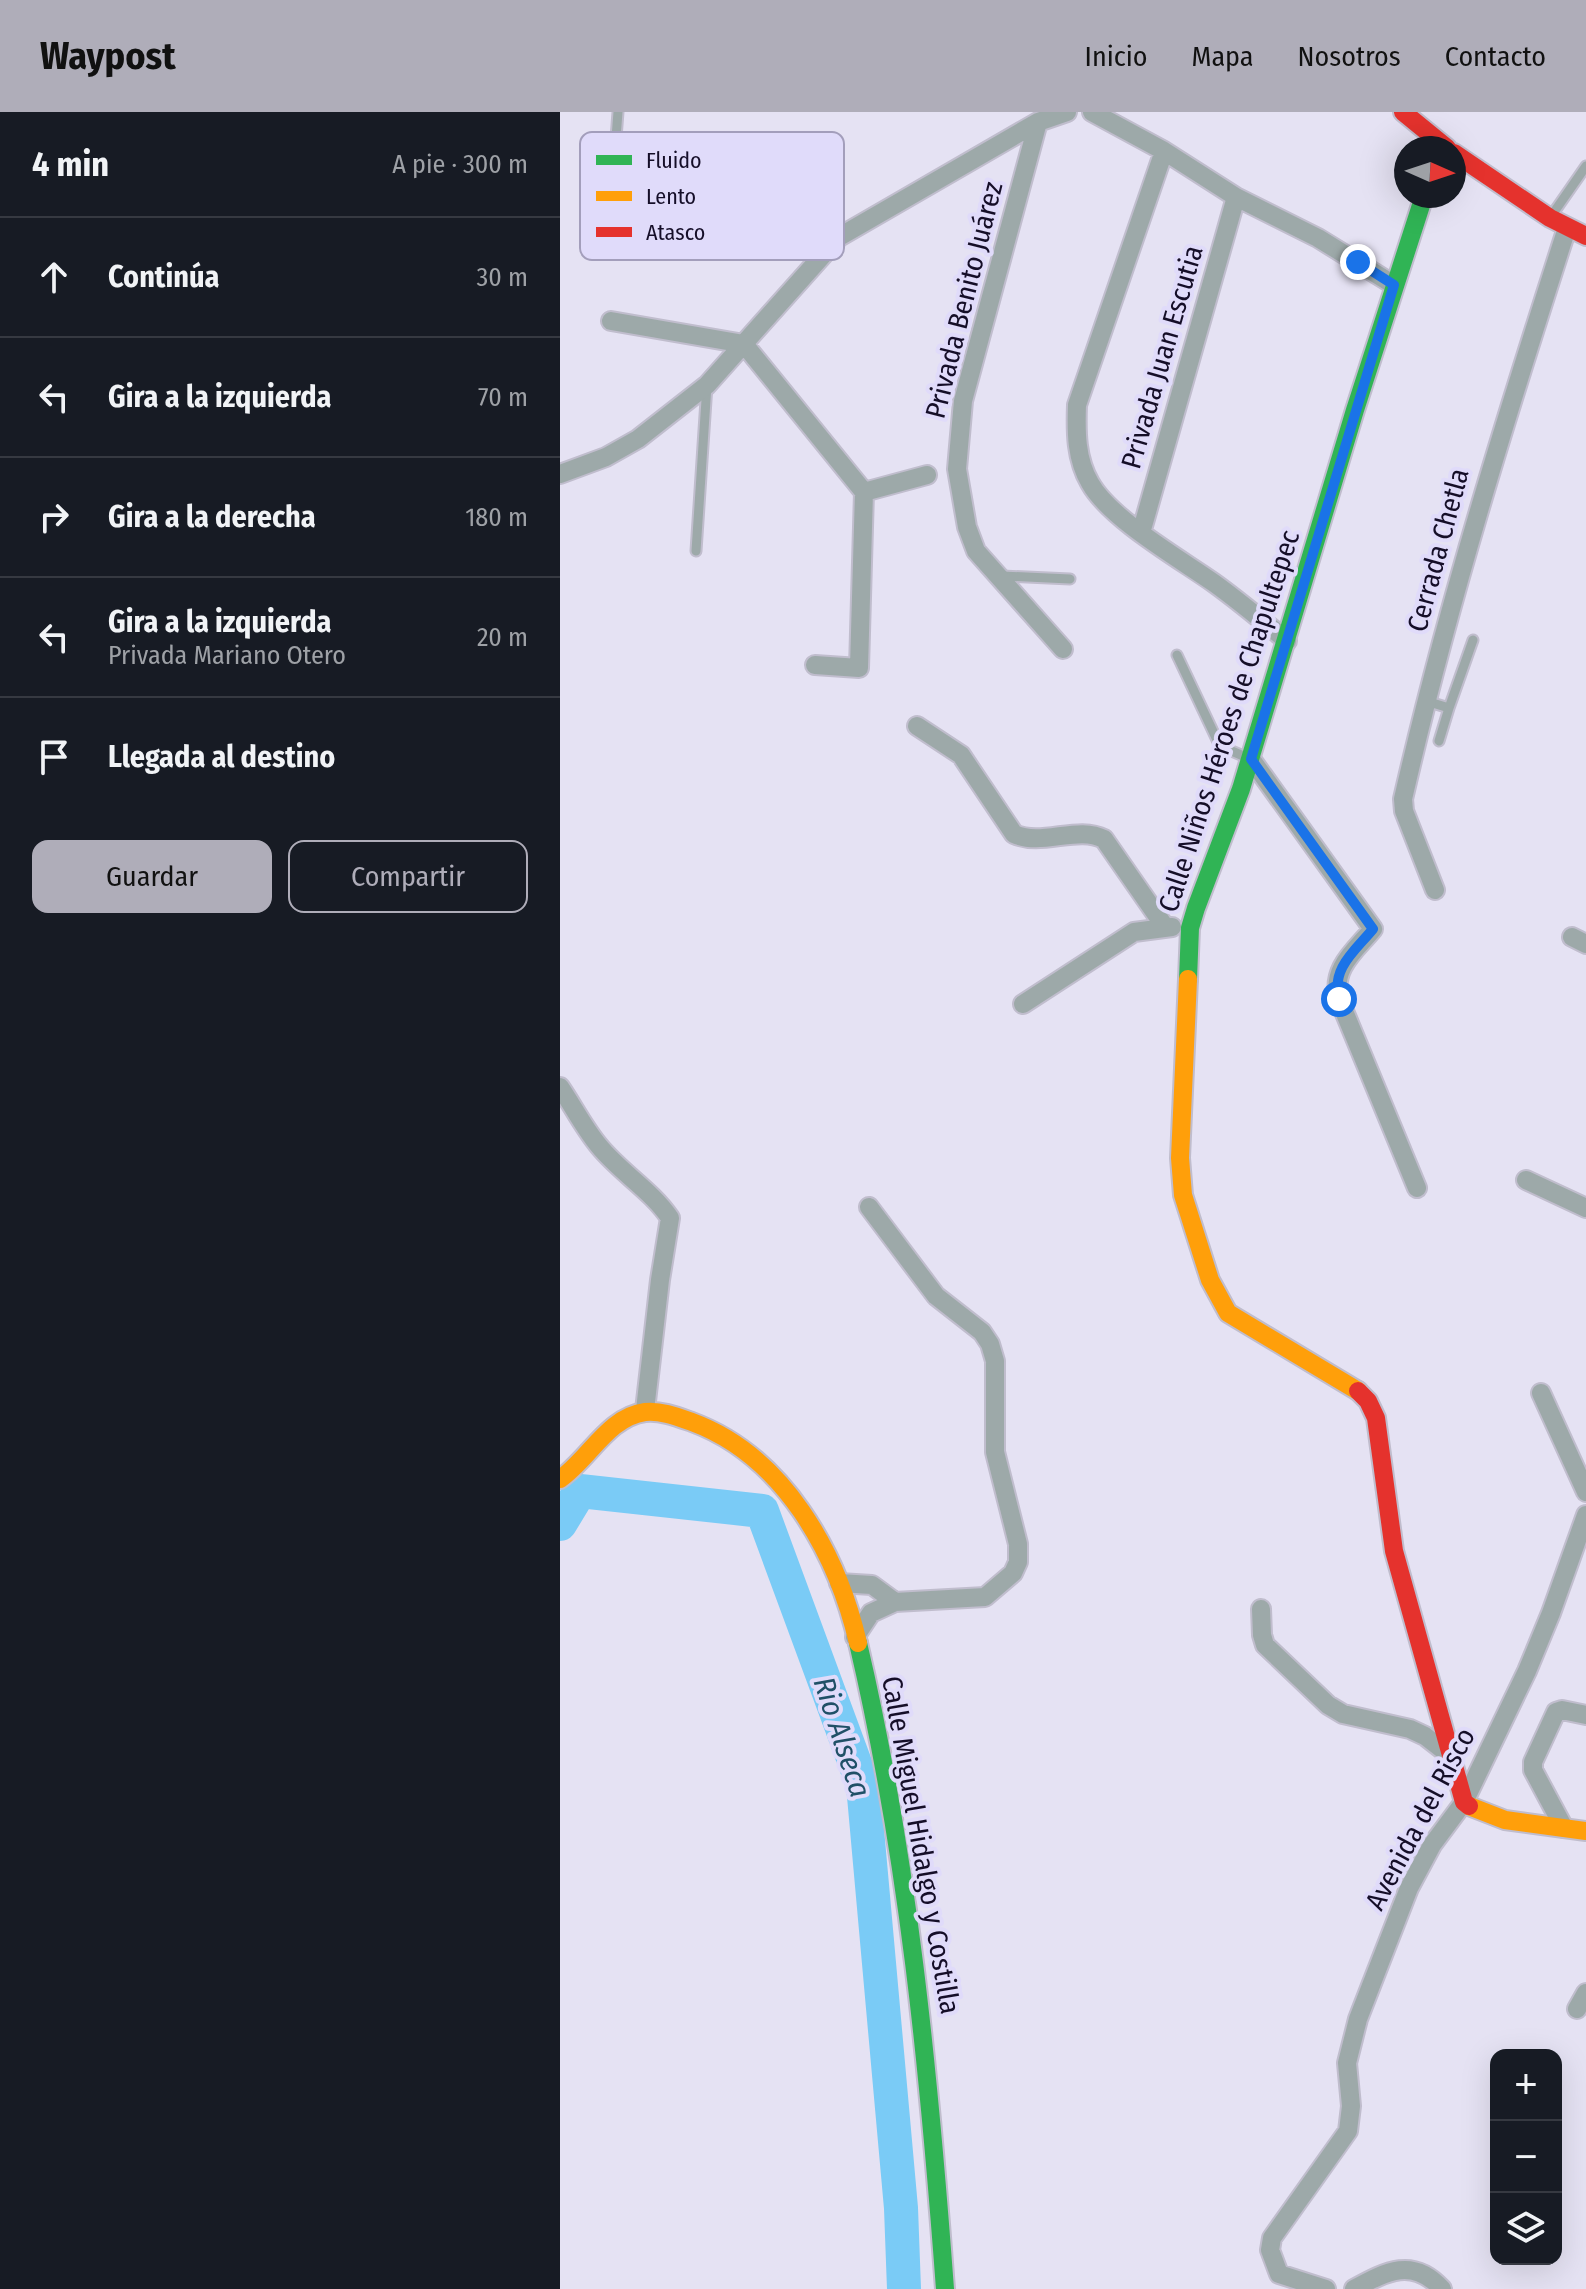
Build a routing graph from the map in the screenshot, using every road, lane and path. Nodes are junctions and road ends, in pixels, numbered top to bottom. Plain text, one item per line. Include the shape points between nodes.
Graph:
1 (618, 112) edge
2 (1067, 112) edge
3 (1092, 112) edge
4 (1403, 112) edge
5 (1038, 122) junction
6 (616, 132) edge
7 (1432, 136) edge
8 (1164, 151) junction
9 (1466, 161) edge
10 (1586, 166) edge
11 (1236, 197) junction
12 (1420, 208) edge
13 (1550, 218) junction
14 (1567, 228) junction
15 (844, 234) edge
16 (1586, 236) edge
17 (819, 260) edge
18 (1394, 285) junction
19 (611, 321) dead end
20 (744, 344) junction
21 (707, 385) junction
22 (560, 474) edge
23 (927, 475) dead end
24 (864, 492) junction
25 (1141, 533) junction
26 (696, 551) dead end
27 (998, 576) junction
28 (1070, 579) dead end
29 (1473, 640) dead end
30 (1287, 641) junction
31 (1063, 649) dead end
32 (1177, 655) dead end
33 (815, 665) dead end
34 (1426, 701) junction
35 (1449, 708) junction
36 (917, 726) dead end
37 (1439, 741) dead end
38 (1251, 759) junction
39 (1435, 890) dead end
40 (1165, 927) junction
41 (1190, 928) junction
42 (1023, 1004) dead end
43 (560, 1087) edge
44 (1526, 1180) dead end
45 (1417, 1188) dead end
46 (869, 1207) dead end
47 (1586, 1208) edge
48 (1541, 1393) dead end
49 (645, 1410) junction
50 (560, 1479) edge
51 (1586, 1492) edge
52 (1586, 1515) edge
53 (1581, 1545) edge
54 (839, 1583) junction
55 (895, 1602) junction
56 (1261, 1609) dead end
57 (855, 1637) junction
58 (1586, 1715) edge
59 (1452, 1757) junction
60 (1464, 1802) junction
61 (1564, 1828) junction
62 (1586, 1831) edge
63 (945, 2289) edge
64 (1326, 2289) edge
65 (1354, 2289) edge
66 (1442, 2289) edge

1 - 6 lane
2 - 5 street
3 - 8 street
4 - 7 street
5 - 15 street
5 - 27 street, Privada Benito Juárez via 959,431 957,469 967,527 976,551
8 - 11 street
8 - 25 street via 1077,405 1081,464 1091,485
9 - 13 street
10 - 13 lane
11 - 18 street via 1318,238
11 - 25 street, Privada Juan Escutia
12 - 18 street, Calle Niños Héroes de Chapultepec
13 - 14 street
14 - 16 street
14 - 34 street, Cerrada Chetla via 1495,449
17 - 20 street
18 - 30 street, Calle Niños Héroes de Chapultepec
19 - 20 street
20 - 21 street
20 - 24 street
21 - 22 street via 638,439
21 - 26 lane
23 - 24 street
24 - 33 street via 859,668
25 - 30 street
27 - 28 lane
27 - 31 street, Privada Benito Juárez
29 - 35 lane
30 - 38 street, Calle Niños Héroes de Chapultepec
32 - 38 lane via 1218,742
34 - 35 lane
34 - 39 street, Cerrada Chetla via 1403,799
35 - 37 lane
36 - 40 street via 961,755 1014,834 1028,839 1104,839
38 - 41 street, Calle Niños Héroes de Chapultepec
38 - 45 street via 1373,929 1335,983
40 - 41 street
40 - 42 street via 1134,932
41 - 59 street, Calle Niños Héroes de Chapultepec via 1180,1158 1194,1232 1228,1313 1368,1401 1376,1418 1394,1551
43 - 49 street via 597,1145 657,1199 670,1218
44 - 47 street
46 - 55 street via 936,1296 990,1344 995,1361 995,1452 1018,1544 1013,1573 985,1597
48 - 51 street
49 - 50 street via 612,1425
49 - 54 street, Calle Miguel Hidalgo y Costilla via 703,1424 741,1446 793,1498
52 - 53 street, Avenida del Risco
53 - 60 street, Avenida del Risco
54 - 55 street via 872,1585
54 - 57 street, Calle Miguel Hidalgo y Costilla
55 - 57 street via 871,1613
56 - 59 street via 1265,1645 1328,1705 1343,1714 1410,1729
57 - 63 street, Calle Miguel Hidalgo y Costilla via 887,1776 926,2046
58 - 61 street via 1556,1712 1533,1762
59 - 60 street, Calle Niños Héroes de Chapultepec
60 - 61 street via 1491,1818
60 - 64 street, Avenida del Risco via 1409,1888 1358,2019 1347,2063 1348,2131 1272,2238 1270,2250 1279,2274
61 - 62 street
65 - 66 street via 1386,2272 1404,2270 1419,2271

